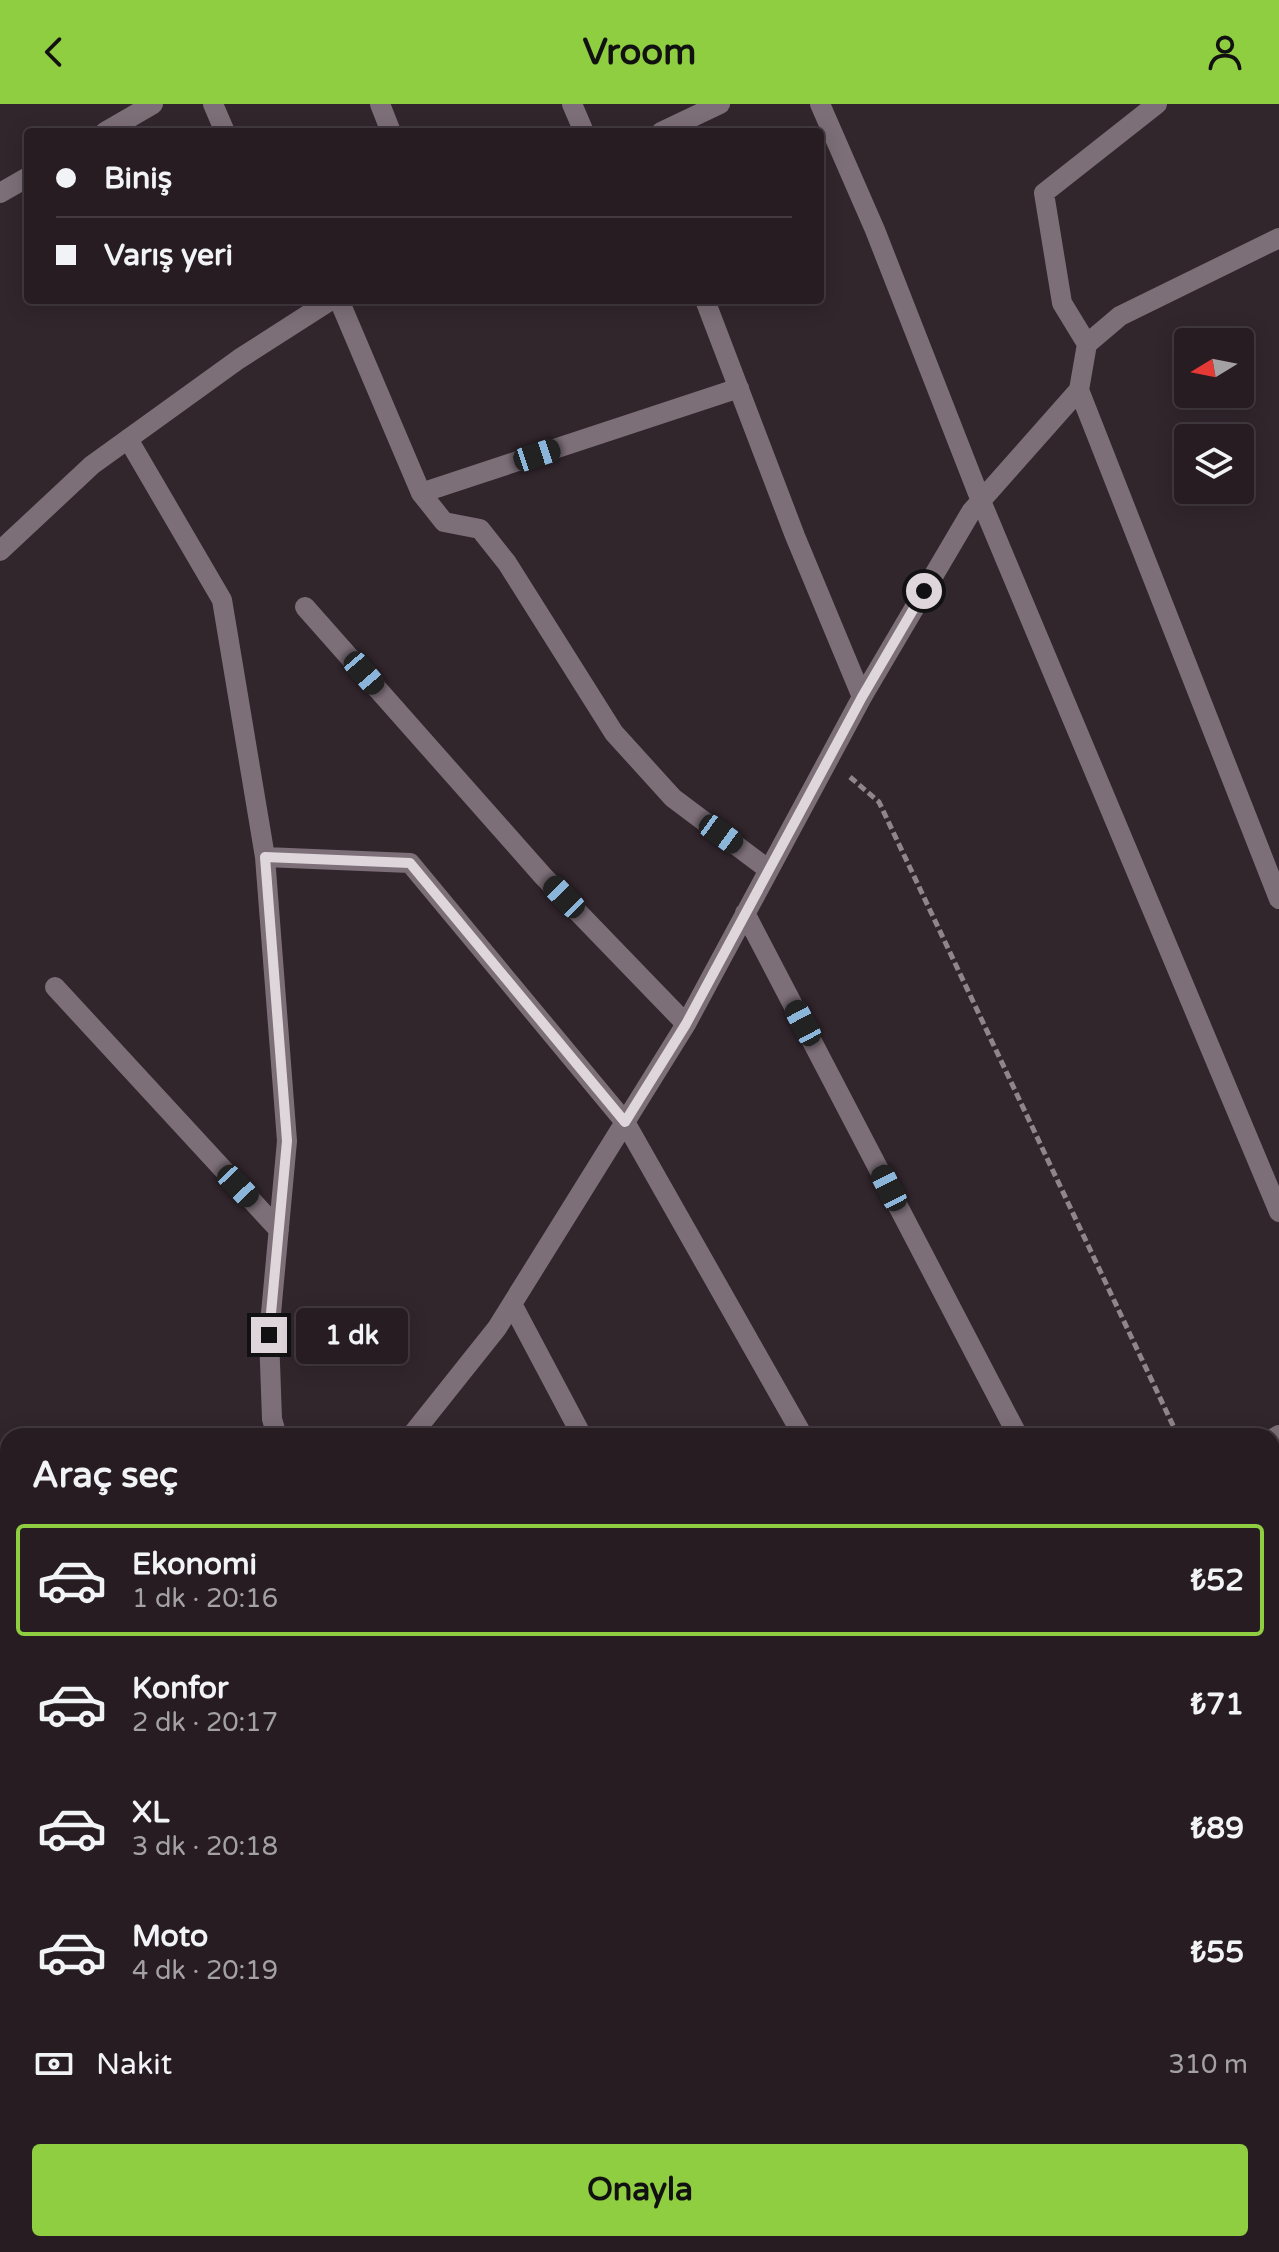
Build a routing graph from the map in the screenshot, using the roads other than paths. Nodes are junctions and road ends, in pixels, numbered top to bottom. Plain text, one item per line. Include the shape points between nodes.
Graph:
1 (153, 104) edge
2 (213, 104) edge
3 (380, 104) edge
4 (572, 104) edge
5 (720, 104) edge
6 (820, 104) edge
7 (1157, 104) edge
8 (112, 128) edge
9 (223, 128) edge
10 (389, 128) edge
11 (582, 128) edge
12 (669, 128) edge
13 (24, 179) edge
14 (0, 193) edge
15 (1279, 238) edge
16 (341, 304) edge
17 (707, 304) edge
18 (303, 308) edge
19 (1087, 344) junction
20 (739, 388) junction
21 (1079, 390) junction
22 (128, 439) junction
23 (421, 493) junction
24 (981, 501) junction
25 (3, 542) edge
26 (305, 607) dead end
27 (862, 697) junction
28 (265, 857) junction
29 (769, 870) junction
30 (1279, 899) edge
31 (745, 913) junction
32 (55, 987) dead end
33 (686, 1024) junction
34 (625, 1122) junction
35 (1279, 1212) edge
36 (279, 1230) junction
37 (512, 1304) junction
38 (275, 1428) edge
39 (417, 1428) edge
40 (578, 1428) edge
41 (798, 1428) edge
42 (1014, 1428) edge

1 - 8 street
2 - 9 street
3 - 10 street
4 - 11 street
5 - 12 street
6 - 24 street
7 - 19 street via 1044,193 1062,303
13 - 14 street
15 - 19 street via 1120,316
16 - 23 street
17 - 20 street
18 - 22 street
19 - 21 street
20 - 23 street
20 - 27 street
21 - 24 street
21 - 30 street
22 - 25 street
22 - 28 street via 222,600
23 - 29 street via 444,522 480,529 614,733 673,798
24 - 27 street
24 - 35 street
26 - 33 street via 543,876
27 - 29 street
28 - 34 street via 410,863
28 - 36 street via 287,1141
29 - 31 street
31 - 33 street
31 - 42 street
32 - 36 street
33 - 34 street
34 - 37 street
34 - 41 street
36 - 38 street via 269,1335
37 - 39 street
37 - 40 street

